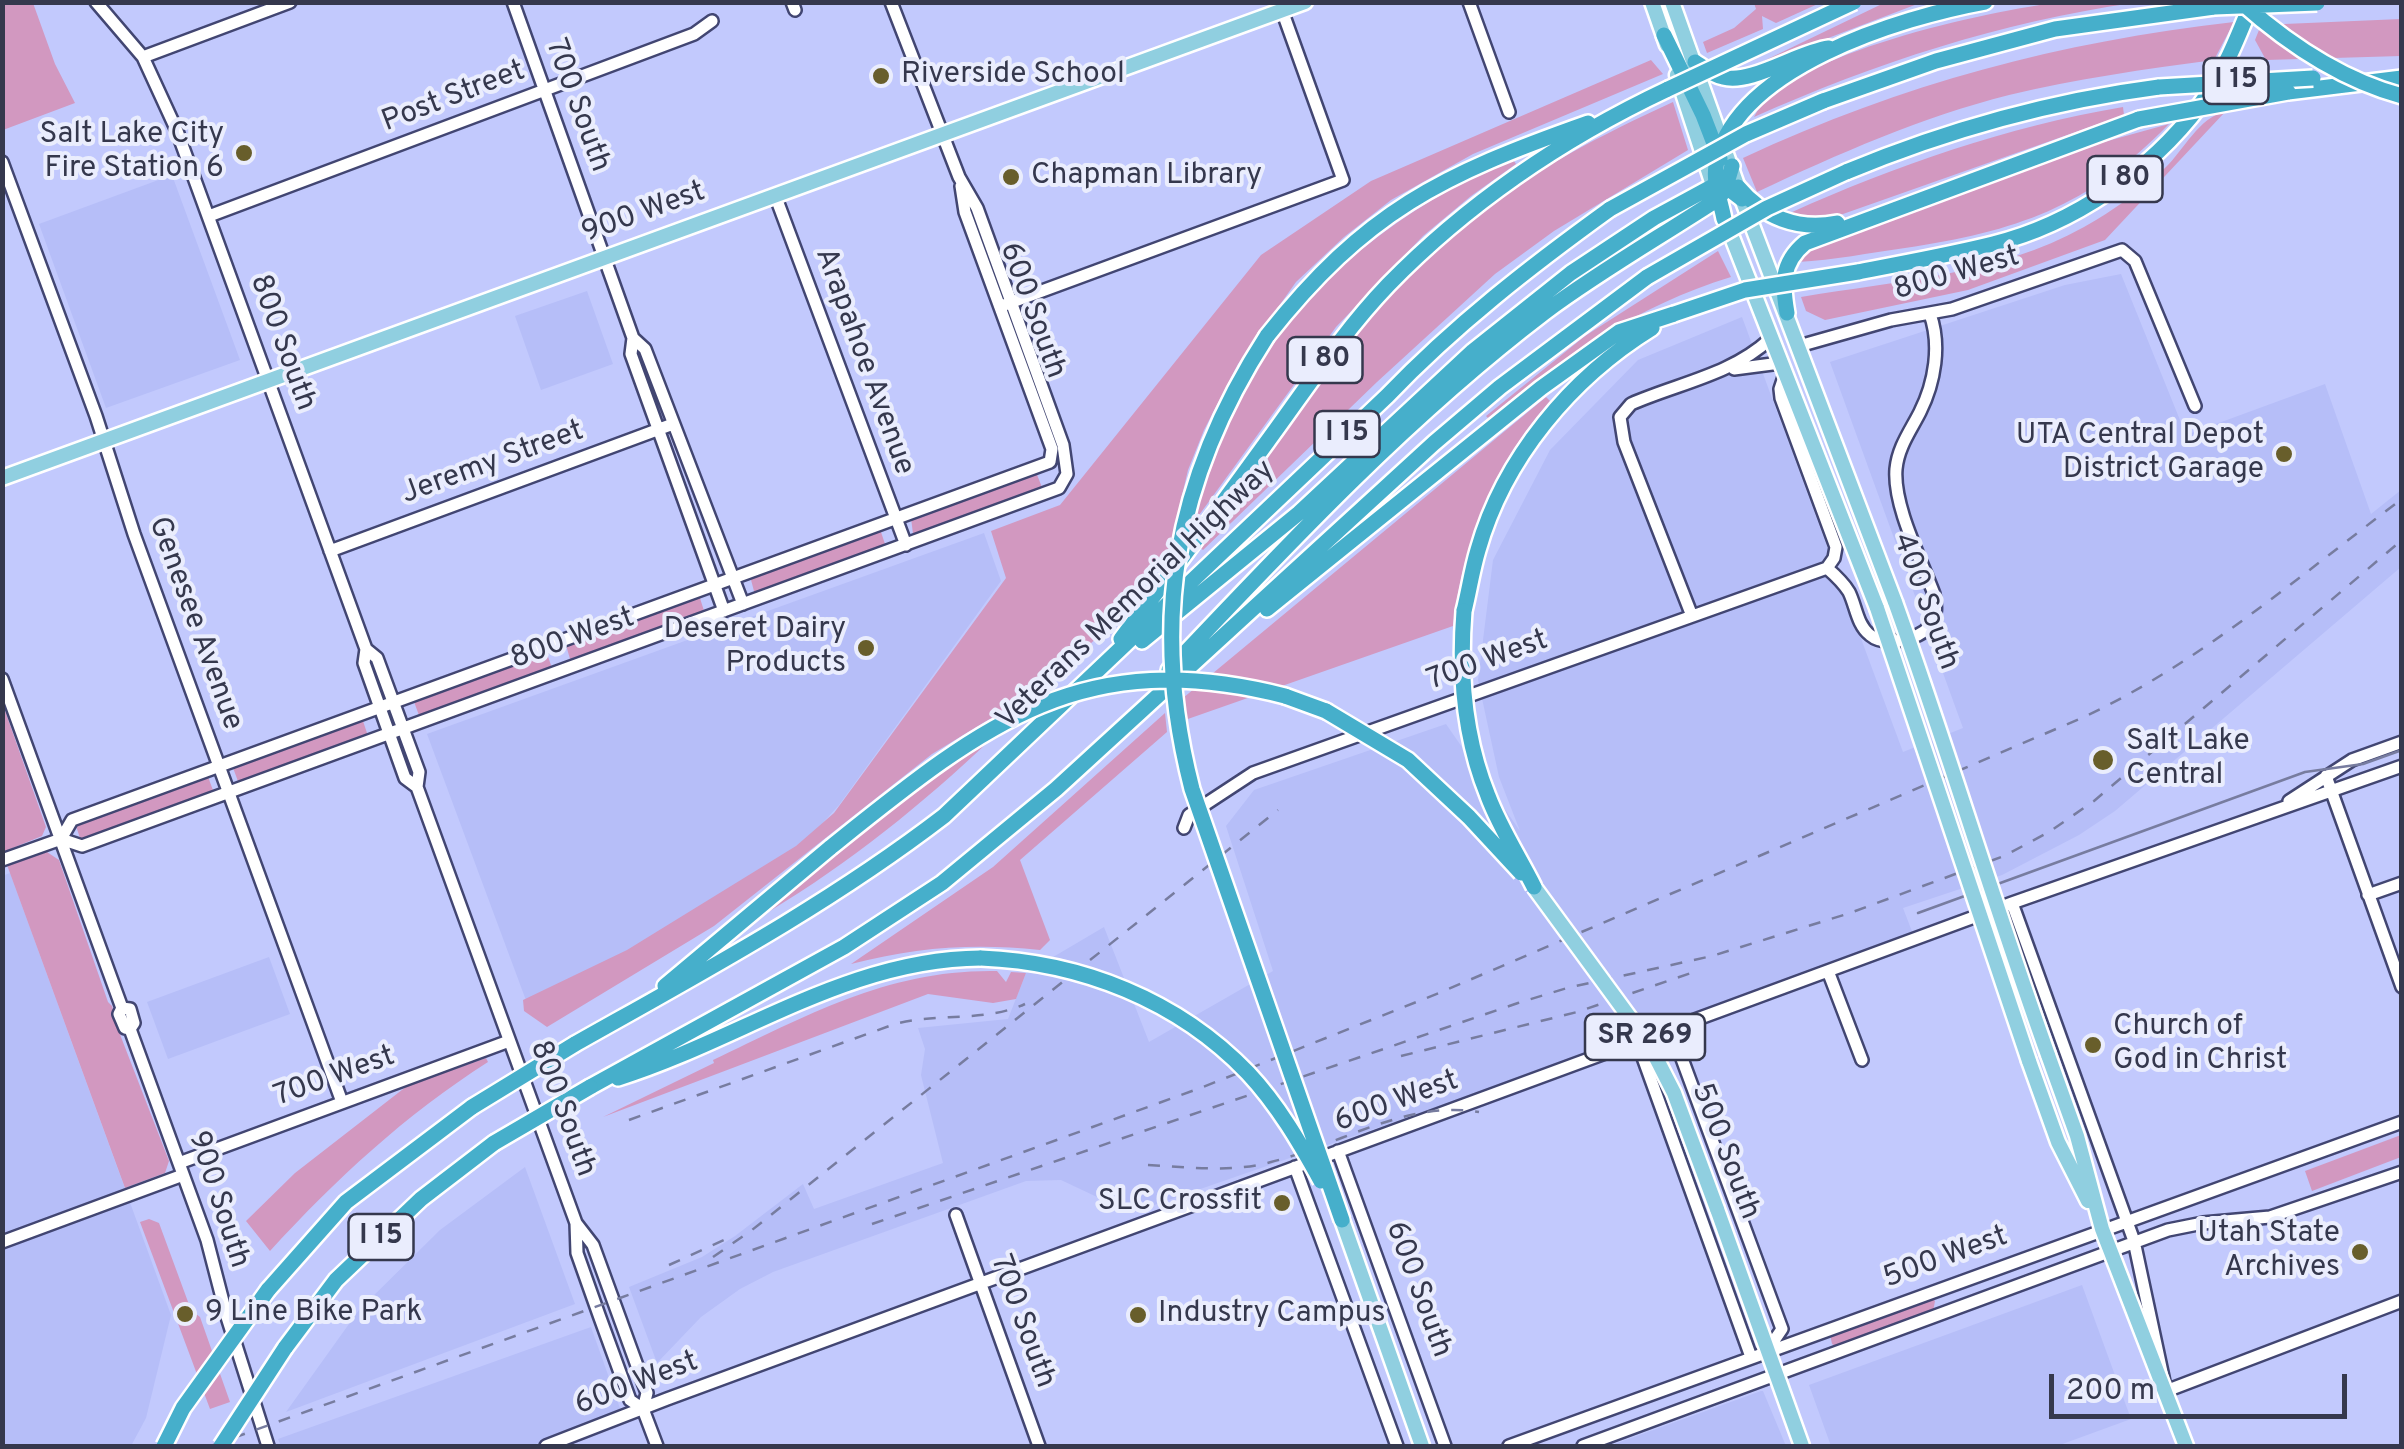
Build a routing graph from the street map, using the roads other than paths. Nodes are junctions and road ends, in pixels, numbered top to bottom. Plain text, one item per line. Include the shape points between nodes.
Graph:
1 (96, 2) edge
2 (290, 2) edge
3 (513, 2) edge
4 (891, 2) edge
5 (1305, 2) edge
6 (1468, 2) edge
7 (1652, 2) edge
8 (1672, 2) edge
9 (1854, 2) edge
10 (1985, 2) edge
11 (2242, 2) edge
12 (2252, 2) edge
13 (2330, 2) edge
14 (2316, 3) edge
15 (1280, 7) edge
16 (712, 21) dead end
17 (1664, 35) junction
18 (1838, 47) junction
19 (143, 57) junction
20 (1695, 62) junction
21 (2402, 78) edge
22 (544, 91) junction
23 (2402, 96) edge
24 (1509, 112) dead end
25 (1620, 112) junction
26 (943, 134) junction
27 (2, 162) edge
28 (1725, 180) junction
29 (776, 195) junction
30 (1905, 204) junction
31 (209, 216) junction
32 (1724, 219) joint
33 (604, 258) junction
34 (1006, 305) junction
35 (1674, 314) junction
36 (1788, 314) junction
37 (1930, 314) junction
38 (633, 338) junction
39 (1770, 338) junction
40 (1799, 346) junction
41 (1782, 368) junction
42 (1724, 370) junction
43 (268, 380) junction
44 (2194, 406) dead end
45 (673, 424) junction
46 (660, 429) junction
47 (102, 440) junction
48 (1064, 445) joint
49 (1050, 462) joint
50 (2, 478) edge
51 (703, 505) junction
52 (689, 510) junction
53 (894, 520) junction
54 (906, 545) junction
55 (330, 551) junction
56 (1826, 568) junction
57 (732, 580) junction
58 (716, 586) junction
59 (743, 604) junction
60 (724, 611) junction
61 (1692, 616) junction
62 (366, 648) junction
63 (1094, 674) junction
64 (2, 679) edge
65 (1156, 697) junction
66 (394, 703) junction
67 (380, 708) junction
68 (1048, 718) junction
69 (403, 728) junction
70 (389, 733) junction
71 (2402, 742) edge
72 (219, 766) junction
73 (2402, 766) edge
74 (2326, 776) junction
75 (416, 787) junction
76 (1056, 790) junction
77 (228, 792) junction
78 (2331, 792) junction
79 (2268, 812) junction
80 (1184, 828) dead end
81 (60, 839) junction
82 (2, 860) edge
83 (2402, 882) edge
84 (1534, 887) junction
85 (2368, 895) junction
86 (2012, 903) junction
87 (1828, 971) junction
88 (2402, 986) edge
89 (638, 1008) junction
90 (1670, 1029) junction
91 (1638, 1041) junction
92 (509, 1042) junction
93 (1862, 1060) dead end
94 (590, 1086) junction
95 (342, 1102) junction
96 (2402, 1122) edge
97 (1338, 1151) junction
98 (1295, 1167) junction
99 (181, 1169) junction
100 (2402, 1172) edge
101 (956, 1215) dead end
102 (1342, 1220) junction
103 (2127, 1220) junction
104 (2102, 1229) junction
105 (2, 1242) edge
106 (2134, 1242) junction
107 (2110, 1251) junction
108 (980, 1283) junction
109 (2402, 1301) edge
110 (1767, 1351) junction
111 (1751, 1357) junction
112 (1776, 1374) junction
113 (2166, 1391) junction
114 (644, 1410) junction
115 (164, 1446) edge
116 (221, 1446) edge
117 (268, 1446) edge
118 (546, 1446) edge
119 (657, 1446) edge
120 (1039, 1446) edge
121 (1398, 1446) edge
122 (1422, 1446) edge
123 (1444, 1446) edge
124 (1509, 1446) edge
125 (1583, 1446) edge
126 (1802, 1446) edge
127 (2186, 1446) edge

1 - 19 street, 800 South
2 - 19 street
3 - 22 street, 700 South
4 - 26 street, 600 South
5 - 15 main road, 900 West
6 - 24 street
7 - 17 main road, 400 South
8 - 20 main road, 400 South
9 - 25 highway, I 80, bridge
10 - 18 highway
11 - 23 highway, bridge via 2313,56
12 - 35 highway, I 80, bridge via 2202,103 2168,142 2103,194 2043,228 1996,244 1745,290
13 - 14 highway, Veterans Memorial Highway / I 15
14 - 63 highway, Veterans Memorial Highway / I 15, bridge via 2214,6 2056,29 1936,61 1746,134 1610,208 1433,349
15 - 26 main road, 900 West
15 - 34 street via 1344,180
16 - 22 street, Post Street via 694,34
17 - 28 main road, 400 South
17 - 28 highway
18 - 20 highway via 1808,51 1736,79
18 - 28 highway via 1764,93 1735,123
19 - 31 street, 800 South
20 - 28 main road, 400 South
21 - 30 highway, bridge via 2139,119
21 - 65 highway, I 15, bridge via 2160,87 2080,100 1906,147 1767,208 1647,277 1486,398
22 - 31 street, Post Street
22 - 33 street, 700 South
25 - 63 highway, I 80 via 1494,192 1387,286 1320,366
25 - 102 highway, bridge via 1488,159 1411,199 1352,243 1267,336 1207,446 1186,510 1172,589 1176,716 1192,788
26 - 29 main road, 900 West
26 - 34 street, 600 South via 977,208
27 - 47 street, Genesee Avenue
28 - 30 highway via 1774,216 1812,226
28 - 32 highway
28 - 36 main road, 400 South
28 - 68 highway via 1597,255 1534,302 1299,513
28 - 76 highway via 1486,360 1303,528
29 - 33 main road, 900 West
29 - 53 street, Arapahoe Avenue
30 - 36 highway via 1797,250 1784,278
31 - 43 street, 800 South
32 - 39 main road, 400 South
33 - 38 street, 700 South
33 - 43 main road, 900 West
34 - 48 street, 600 South
34 - 49 street, 600 South via 1052,449
35 - 65 highway, I 80 via 1619,332 1540,388
35 - 84 highway, bridge via 1625,345 1556,408 1519,456 1478,550 1464,611 1465,711 1488,796
36 - 40 main road, 400 South
37 - 40 street, 800 West
37 - 44 street, 800 West via 2127,251
37 - 56 street, 400 South via 1932,381 1896,470 1900,504 1936,608 1926,630 1884,642 1866,632 1848,591
38 - 45 street, 700 South via 645,349
38 - 46 street, 700 South via 632,354
39 - 41 main road, 400 South
39 - 42 street
40 - 104 main road, 400 South, bridge via 1941,732 1996,912 2078,1136
41 - 42 street
41 - 56 street, 400 South via 1781,398 1836,547
41 - 104 main road, 400 South, bridge via 1878,608 2058,1142
42 - 61 street via 1638,401 1620,417
43 - 47 main road, 900 West
43 - 55 street, 800 South
45 - 46 street, Jeremy Street
45 - 51 street, 700 South
46 - 52 street, 700 South
46 - 55 street, Jeremy Street
47 - 50 main road, 900 West
47 - 72 street, Genesee Avenue
48 - 54 street, 800 West via 1067,474 1056,490
49 - 53 street, 800 West
51 - 52 street
51 - 57 street, 700 South
52 - 58 street, 700 South
53 - 54 street, Arapahoe Avenue
53 - 57 street, 800 West
54 - 59 street, 800 West
55 - 62 street, 800 South
56 - 61 street, 700 West
57 - 58 street, 800 West
57 - 59 street, 700 South
58 - 60 street, 700 South
58 - 66 street, 800 West
59 - 60 street, 800 West
60 - 69 street, 800 West
61 - 80 street, 700 West via 1253,773 1189,815
62 - 66 street, 800 South via 377,658
62 - 67 street, 800 South via 364,662
63 - 68 highway, Veterans Memorial Highway / I 15
64 - 81 street, 900 South
65 - 76 highway, I 15
66 - 67 street, 800 West
66 - 69 street, 800 South
67 - 70 street, 800 South
67 - 72 street, 800 West
68 - 89 highway, Veterans Memorial Highway / I 15 via 885,861
69 - 70 street, 800 West
69 - 75 street, 800 South via 419,772
70 - 75 street, 800 South via 405,778
70 - 77 street, 800 West
71 - 74 street, 600 West
72 - 77 street, Genesee Avenue
72 - 81 street, 800 West via 72,820
73 - 78 street, 600 West
74 - 78 street
74 - 79 street, 600 West
75 - 92 street, 800 South
76 - 94 highway, I 15 via 894,916
77 - 81 street, 800 West via 82,846
77 - 95 street, Genesee Avenue
78 - 79 street, 600 West
78 - 85 street
79 - 86 street, 600 West
81 - 82 street, 800 West
81 - 99 street, 900 South via 122,1008 130,1009 130,1029
83 - 85 street
84 - 89 highway, bridge via 1446,794 1384,743 1326,711 1220,682 1109,685 1015,714 934,765
84 - 110 main road, 500 South / SR 269, bridge via 1649,1044 1674,1092
85 - 88 street
86 - 87 street, 600 West
86 - 103 street, 400 South
87 - 90 street, 600 West
87 - 93 street
89 - 115 highway, Veterans Memorial Highway / I 15, bridge via 472,1108 346,1202 268,1290 183,1408
90 - 91 street, 600 West
90 - 110 street, 500 South via 1782,1329
91 - 97 street, 600 West
91 - 111 street, 500 South
92 - 95 street, 700 West
92 - 114 street, 800 South via 576,1223 577,1253 596,1308 630,1400
94 - 102 highway, bridge via 668,1062 858,977 923,962 1031,962 1118,986 1196,1028 1250,1075 1282,1115
94 - 116 highway, I 15, bridge via 494,1143 420,1199 350,1266 285,1348
95 - 99 street, 700 West
96 - 103 street, 500 West
97 - 98 street, 600 West
97 - 123 street, 600 South
98 - 108 street, 600 West
98 - 121 street
99 - 105 street, 700 West
99 - 117 street, 900 South
100 - 106 street, 500 West via 2283,1214 2182,1226
101 - 108 street, 700 South
102 - 122 main road, 600 South
103 - 104 street, 500 West
103 - 106 street, 400 South
104 - 107 main road, 400 South
104 - 110 street, 500 West
106 - 107 street, 500 West
106 - 113 street, 400 South
107 - 112 street, 500 West
107 - 113 main road, 400 South
108 - 114 street, 600 West
108 - 120 street, 700 South
109 - 113 street
110 - 111 street, 500 West
110 - 112 main road, 500 South / SR 269
111 - 124 street, 500 West
112 - 125 street, 500 West
112 - 126 main road, 500 South / SR 269
113 - 127 main road, 400 South
114 - 118 street, 600 West
114 - 119 street, 800 South

